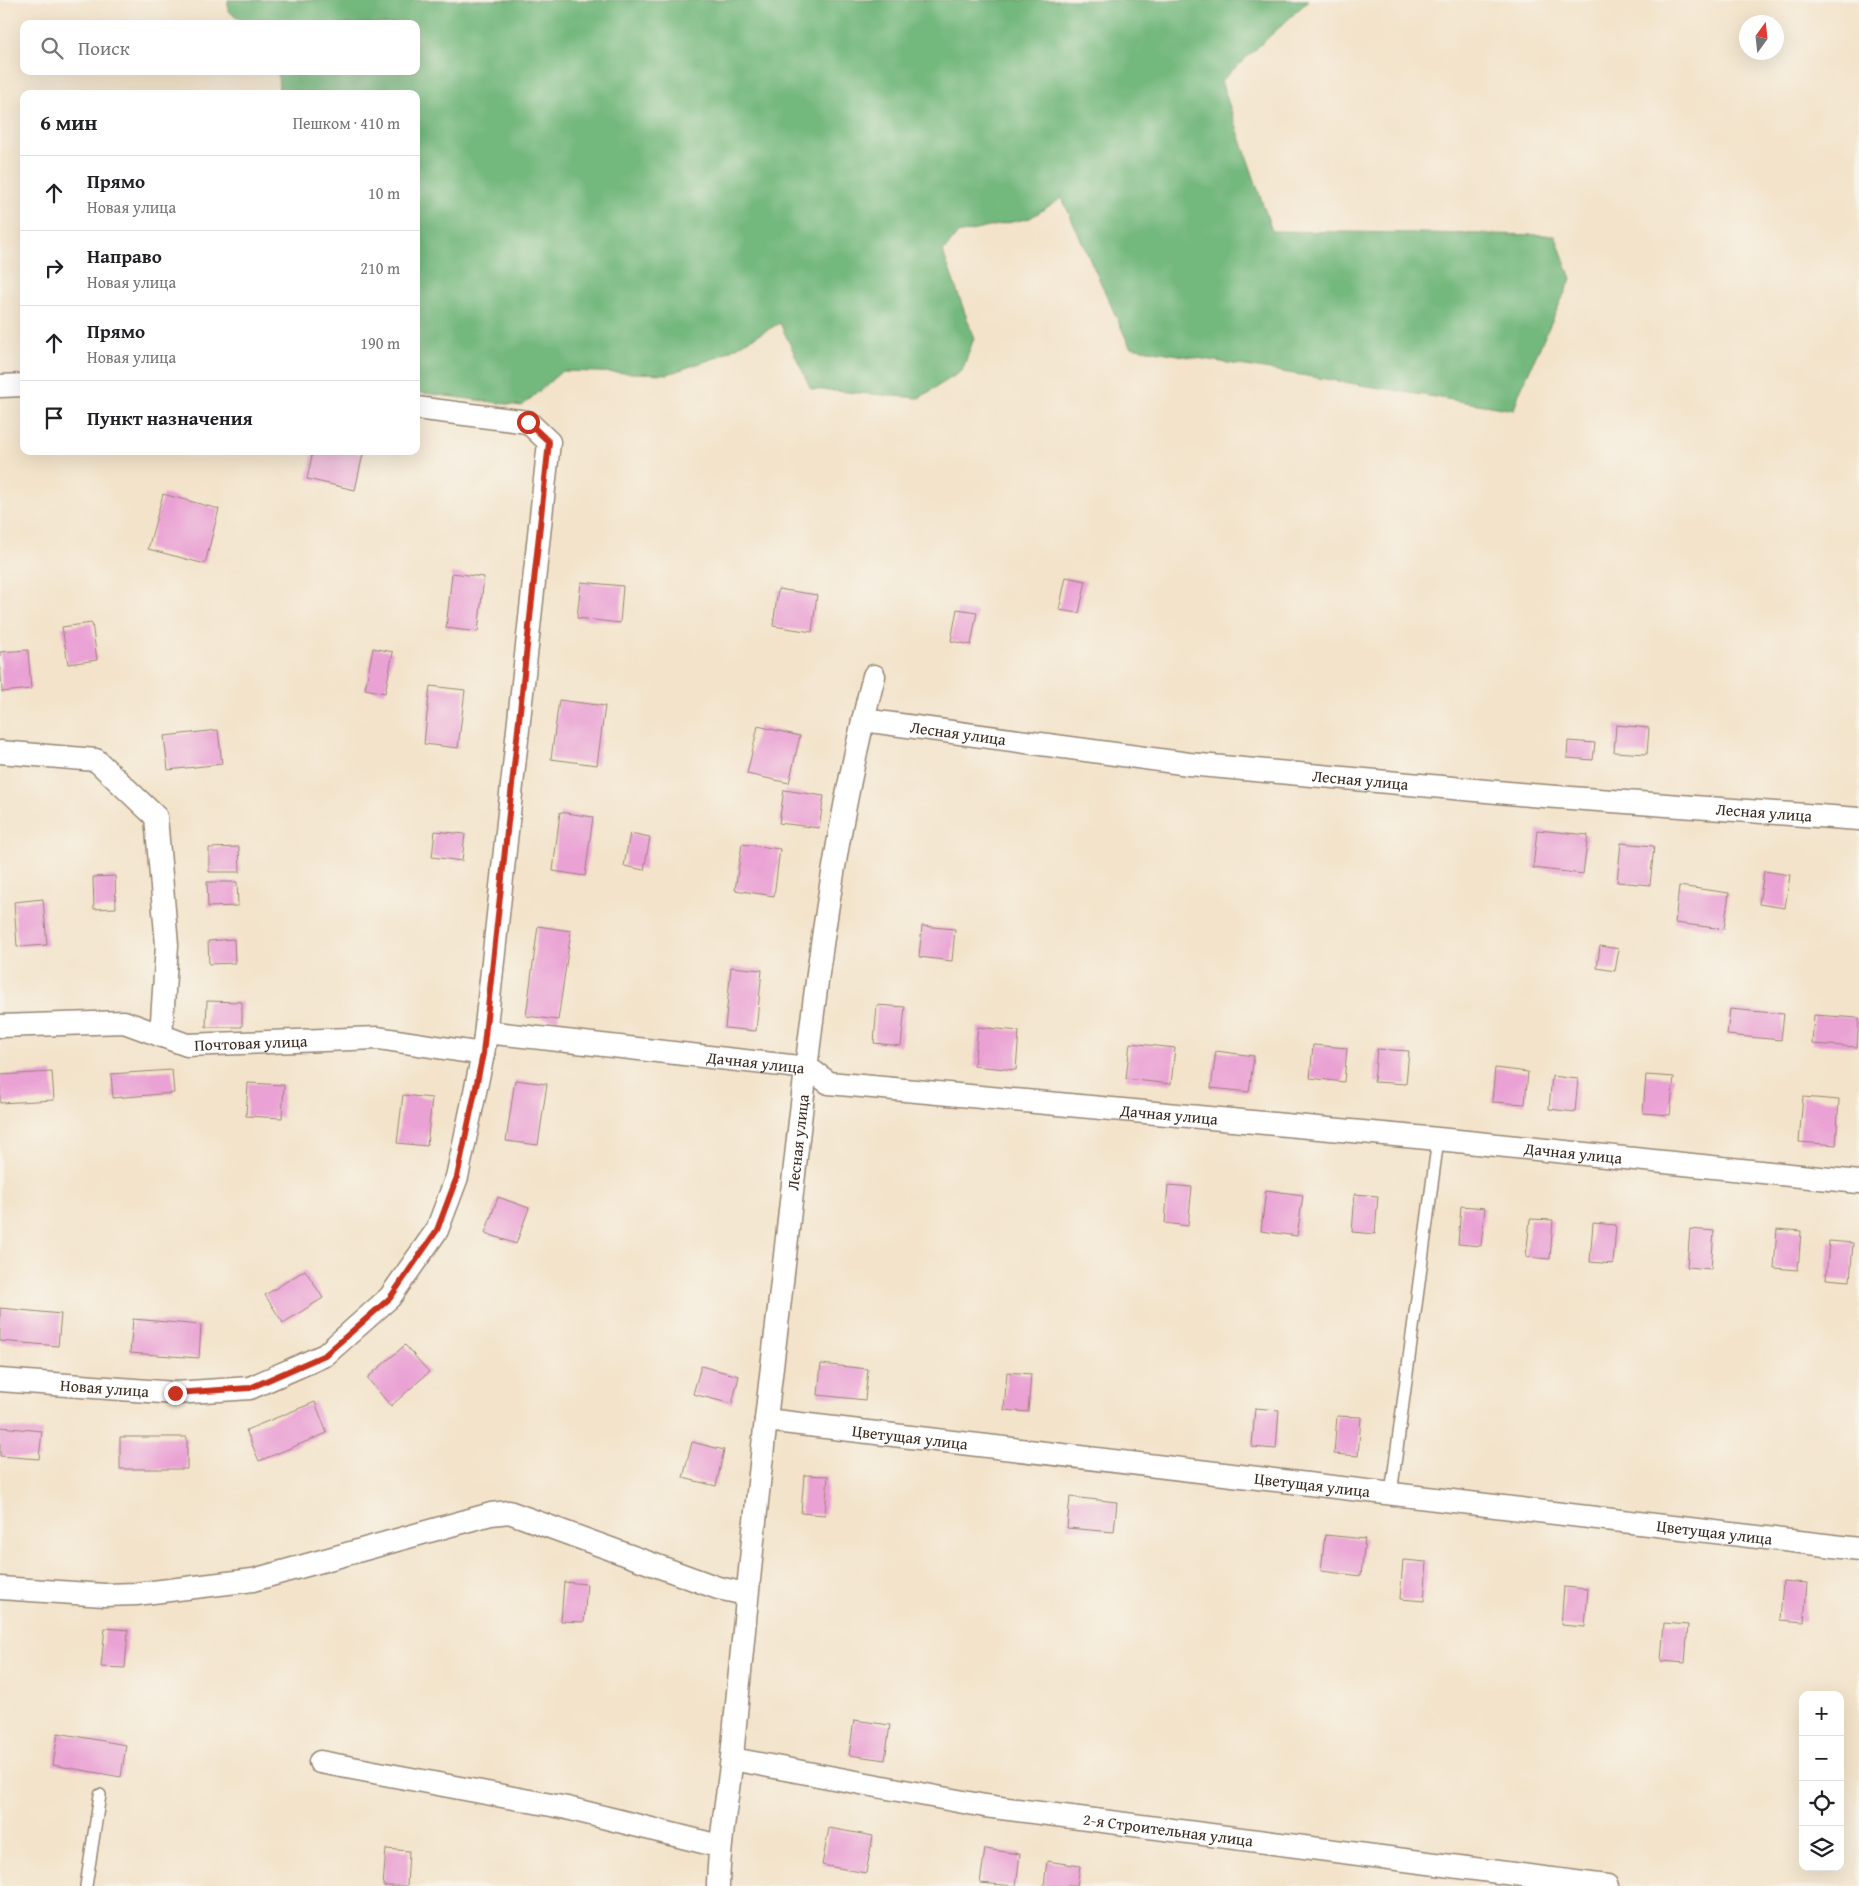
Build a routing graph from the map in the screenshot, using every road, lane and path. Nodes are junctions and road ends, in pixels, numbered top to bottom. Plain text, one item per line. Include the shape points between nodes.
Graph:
1 (20, 385) edge
2 (0, 386) edge
3 (420, 408) edge
4 (874, 676) dead end
5 (863, 720) junction
6 (0, 752) edge
7 (1859, 820) edge
8 (0, 1026) edge
9 (161, 1036) junction
10 (484, 1043) junction
11 (808, 1068) junction
12 (1438, 1139) junction
13 (1859, 1182) edge
14 (0, 1380) edge
15 (766, 1420) junction
16 (1391, 1494) junction
17 (1859, 1549) edge
18 (0, 1588) edge
19 (746, 1594) junction
20 (732, 1760) junction
21 (320, 1762) dead end
22 (100, 1795) dead end
23 (719, 1846) junction
24 (86, 1886) edge
25 (718, 1886) edge
26 (1607, 1886) edge

1 - 2 street
3 - 10 street, Новая улица via 528,422 549,442
4 - 5 street, Лесная улица
5 - 7 street, Лесная улица via 1189,764
5 - 11 street, Лесная улица via 826,914
6 - 9 street via 96,760 156,817 168,945
8 - 9 street, Почтовая улица via 124,1022
9 - 10 street, Почтовая улица via 187,1045 378,1038
10 - 11 street, Дачная улица
10 - 14 street, Новая улица via 457,1177 437,1230 390,1298 325,1355 250,1388 175,1393
11 - 12 street, Дачная улица via 829,1083
11 - 15 street, Лесная улица
12 - 13 street, Дачная улица
12 - 16 lane
15 - 16 street, Цветущая улица
15 - 19 street, Лесная улица
16 - 17 street, Цветущая улица
18 - 19 street via 136,1594 253,1580 472,1519 509,1512 709,1585
19 - 20 street, Лесная улица
20 - 23 street, Лесная улица
20 - 26 street, 2-я Строительная улица via 985,1806
21 - 23 street via 567,1808
22 - 24 lane
23 - 25 street, Лесная улица

